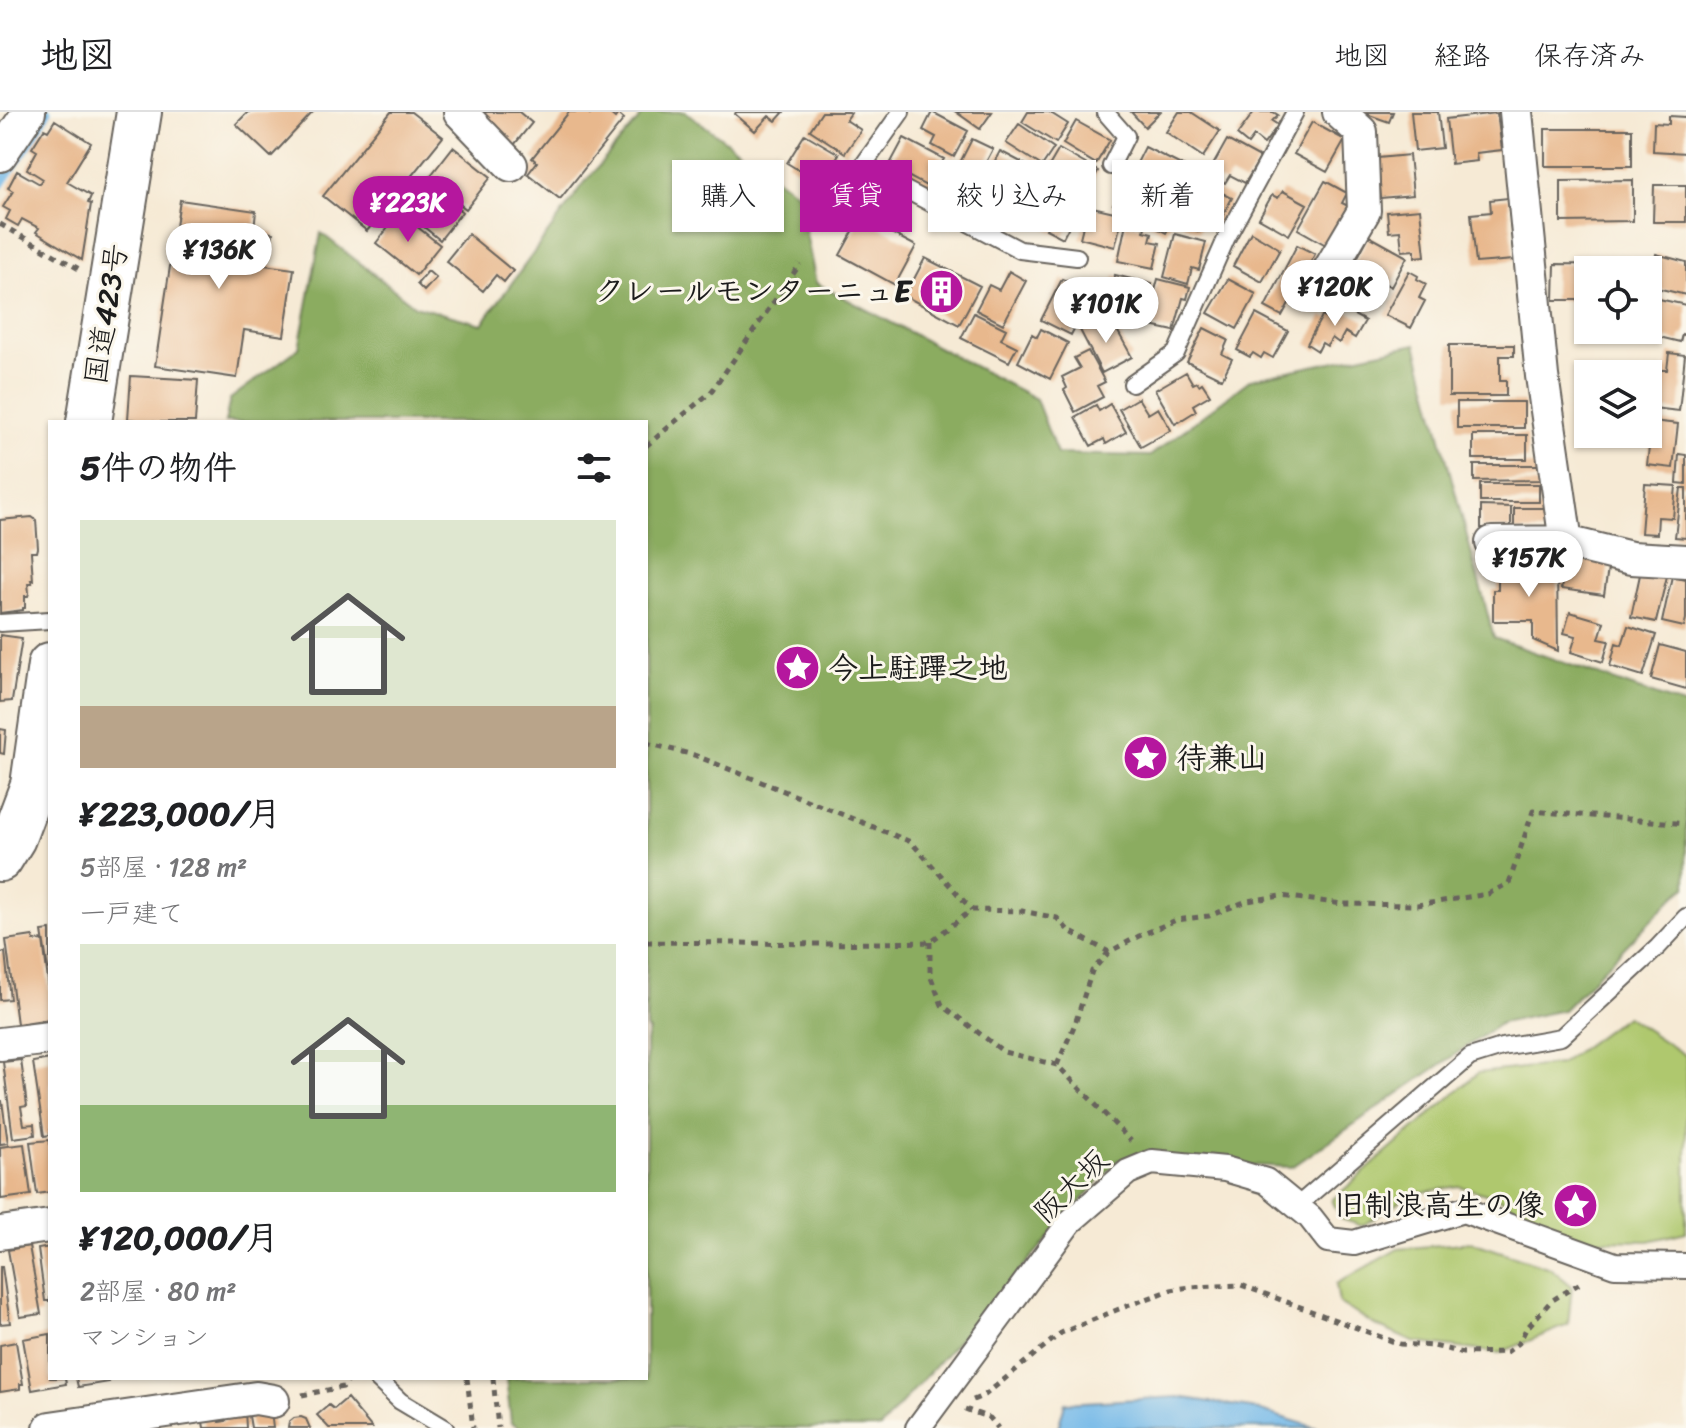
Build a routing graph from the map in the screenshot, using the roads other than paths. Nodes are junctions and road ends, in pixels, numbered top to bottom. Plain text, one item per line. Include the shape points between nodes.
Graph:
1 (29, 112) edge
2 (139, 112) edge
3 (460, 112) edge
4 (901, 112) edge
5 (1105, 112) edge
6 (1295, 112) edge
7 (1339, 112) edge
8 (1516, 112) edge
9 (0, 155) edge
10 (511, 165) dead end
11 (1111, 166) dead end
12 (1077, 257) dead end
13 (1324, 279) dead end
14 (1132, 384) dead end
15 (89, 420) edge
16 (1566, 542) junction
17 (1492, 543) dead end
18 (1686, 561) edge
19 (48, 620) edge
20 (0, 623) edge
21 (48, 685) edge
22 (0, 859) edge
23 (1686, 917) edge
24 (48, 1038) edge
25 (0, 1044) edge
26 (1297, 1206) junction
27 (48, 1226) edge
28 (0, 1233) edge
29 (1686, 1266) edge
30 (378, 1380) edge
31 (273, 1401) road end
32 (50, 1428) edge
33 (445, 1428) edge
34 (918, 1428) edge

1 - 9 street
2 - 15 highway, 国道423号
3 - 10 street
4 - 12 lane via 862,167 1020,250
5 - 11 lane via 1126,136
6 - 14 lane via 1226,239 1176,353
7 - 13 street via 1361,132 1364,211
8 - 16 street via 1542,376
16 - 17 street
16 - 18 street via 1631,558
19 - 20 lane
21 - 22 highway via 33,785
23 - 26 lane via 1561,1037 1470,1057
24 - 25 street
26 - 29 street, 阪大坂 via 1328,1240 1354,1243 1463,1210 1615,1265
26 - 34 street, 阪大坂 via 1266,1181 1225,1169 1152,1162 1128,1172 1070,1222
27 - 28 street
30 - 33 lane via 400,1401
31 - 32 street via 256,1398

